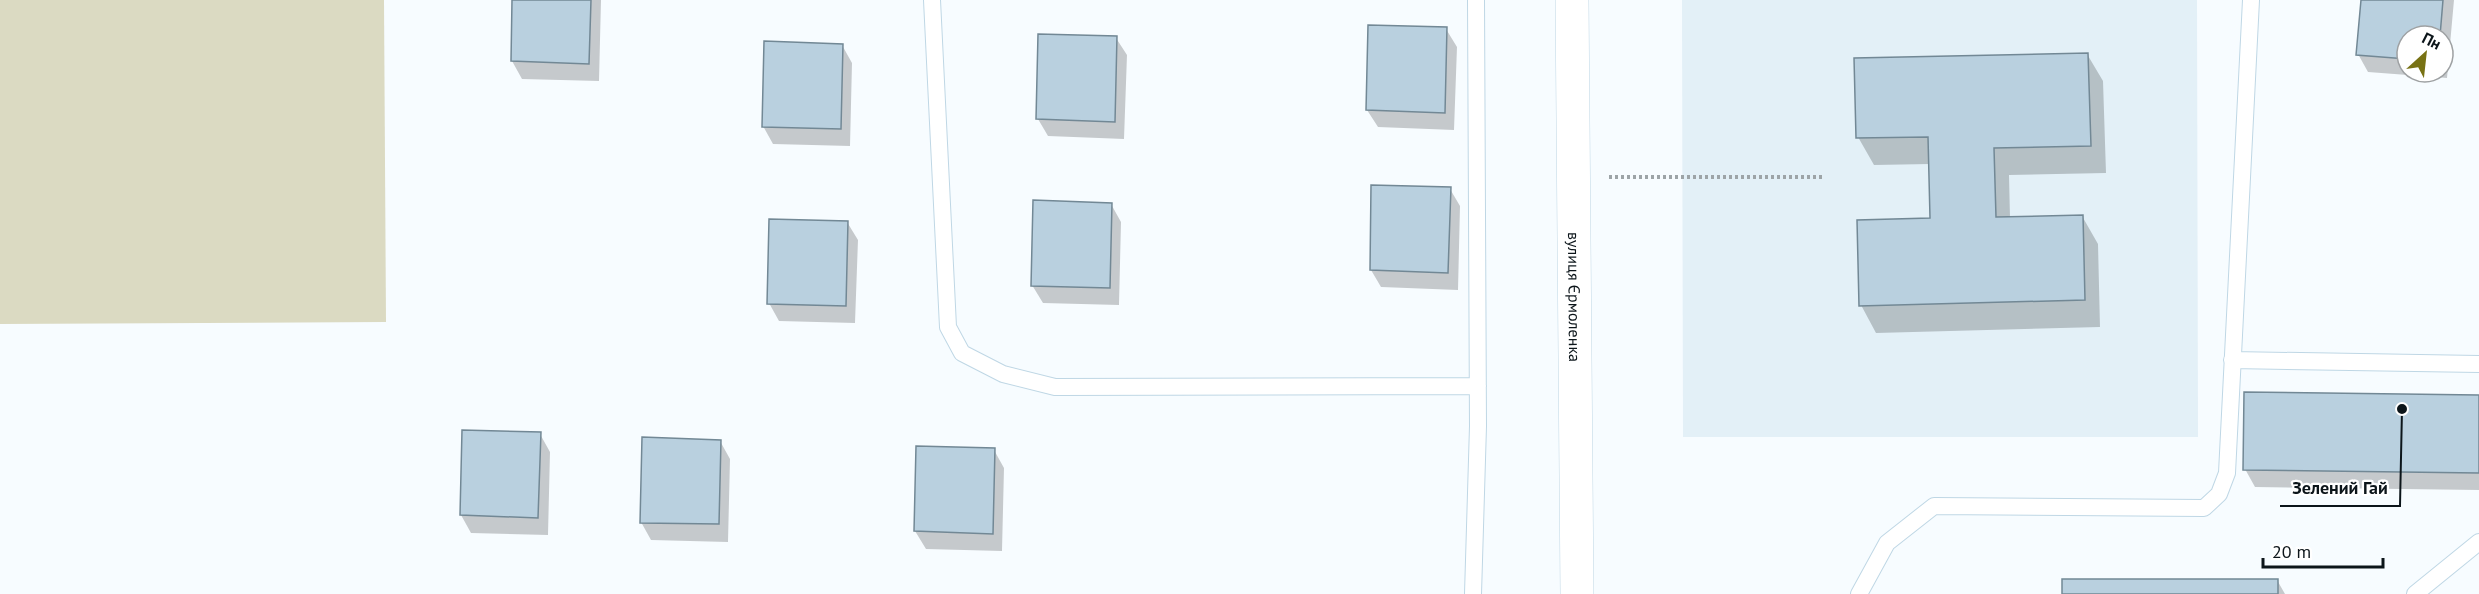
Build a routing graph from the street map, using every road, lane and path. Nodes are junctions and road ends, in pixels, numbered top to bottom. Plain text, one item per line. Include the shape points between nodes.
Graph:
1 (932, 0) edge
2 (1476, 0) edge
3 (1572, 0) edge
4 (2251, 0) edge
5 (1573, 176) junction
6 (1823, 177) dead end
7 (2232, 360) junction
8 (2479, 364) edge
9 (1478, 386) junction
10 (2479, 542) edge
11 (1473, 594) edge
12 (1577, 594) edge
13 (1859, 594) edge
14 (2415, 594) edge

1 - 9 lane via 948,327 962,353 1004,374 1055,387
2 - 9 lane
3 - 5 street, вулиця Єрмоленка
4 - 7 lane
5 - 6 path
5 - 12 street, вулиця Єрмоленка
7 - 8 lane
7 - 13 lane via 2227,473 2219,494 2204,508 1934,506 1887,543
9 - 11 lane
10 - 14 lane

